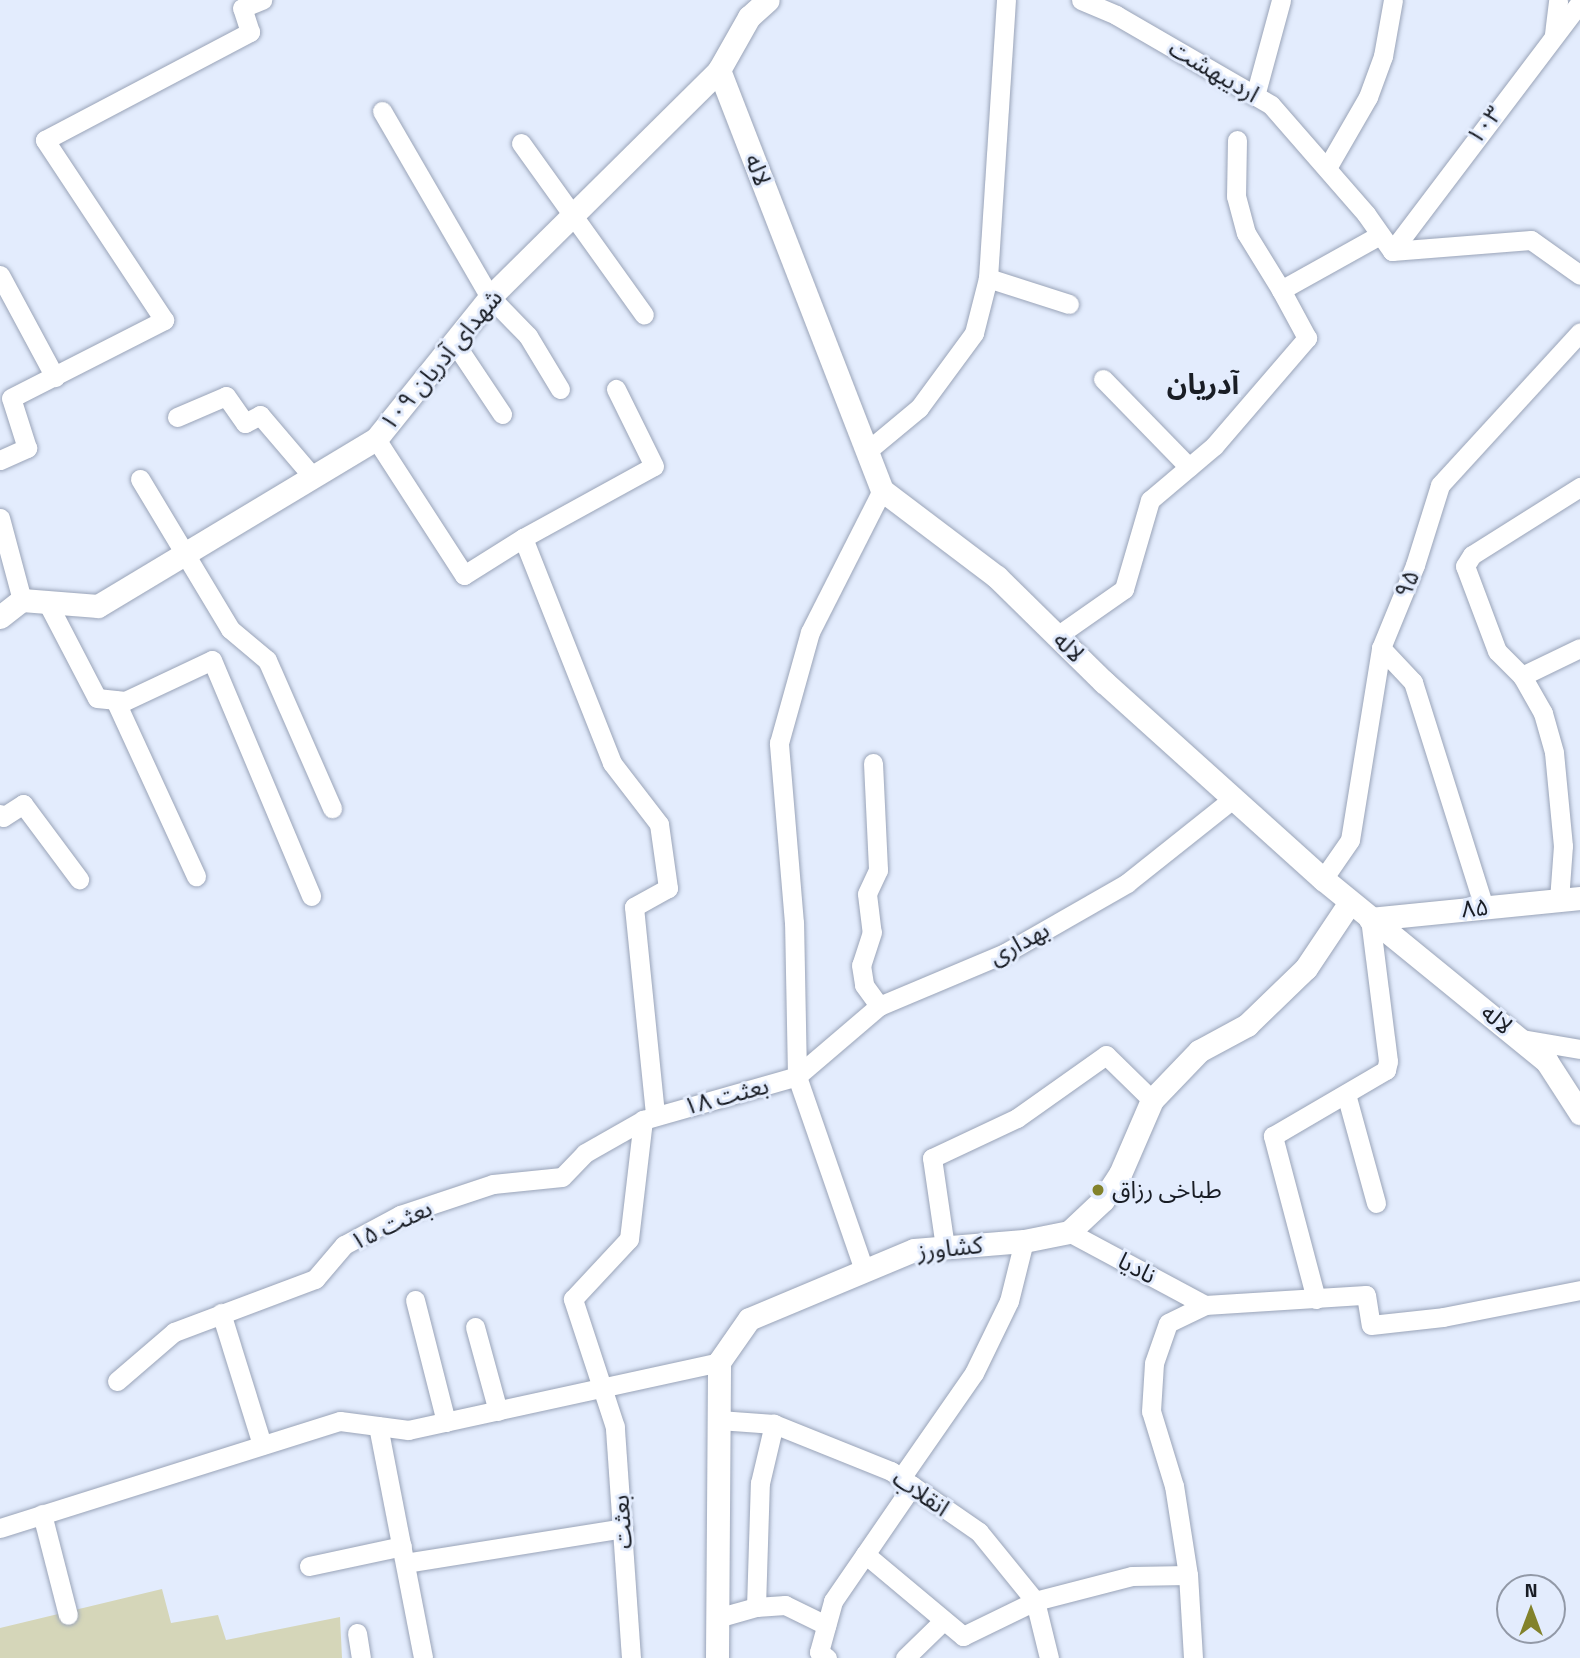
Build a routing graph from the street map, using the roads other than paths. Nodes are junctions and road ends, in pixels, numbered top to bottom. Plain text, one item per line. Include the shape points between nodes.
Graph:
1 (768, 0) edge
2 (1006, 0) edge
3 (1081, 0) edge
4 (1281, 0) edge
5 (1393, 0) edge
6 (1558, 0) edge
7 (257, 1) edge
8 (1580, 2) edge
9 (746, 8) edge
10 (1554, 35) junction
11 (719, 71) junction
12 (1255, 96) junction
13 (382, 111) dead end
14 (1237, 140) dead end
15 (521, 143) dead end
16 (1327, 169) junction
17 (573, 215) junction
18 (1386, 243) junction
19 (0, 275) edge
20 (1580, 275) edge
21 (988, 278) junction
22 (1281, 290) junction
23 (490, 298) junction
24 (1069, 304) dead end
25 (644, 315) dead end
26 (1580, 332) edge
27 (456, 345) junction
28 (55, 377) junction
29 (1103, 379) dead end
30 (560, 389) dead end
31 (616, 389) dead end
32 (502, 414) dead end
33 (177, 417) dead end
34 (376, 439) junction
35 (866, 452) junction
36 (0, 460) edge
37 (1189, 467) junction
38 (313, 477) junction
39 (140, 479) dead end
40 (1580, 487) edge
41 (882, 490) junction
42 (0, 518) edge
43 (523, 538) junction
44 (184, 555) junction
45 (22, 600) junction
46 (47, 602) junction
47 (0, 617) edge
48 (1057, 636) junction
49 (1381, 648) junction
50 (1580, 648) edge
51 (1522, 676) junction
52 (115, 700) junction
53 (873, 763) dead end
54 (1234, 798) junction
55 (332, 808) dead end
56 (0, 814) edge
57 (196, 876) dead end
58 (79, 879) dead end
59 (1323, 879) junction
60 (311, 896) dead end
61 (1569, 899) edge
62 (1350, 902) junction
63 (1483, 907) junction
64 (1370, 919) junction
65 (879, 1006) junction
66 (1521, 1039) junction
67 (1580, 1049) edge
68 (797, 1076) junction
69 (1346, 1094) junction
70 (1152, 1100) junction
71 (1580, 1113) edge
72 (649, 1118) junction
73 (1376, 1203) dead end
74 (1069, 1232) junction
75 (1024, 1241) junction
76 (945, 1247) junction
77 (864, 1270) junction
78 (1580, 1290) edge
79 (1316, 1299) junction
80 (415, 1300) dead end
81 (1205, 1304) junction
82 (221, 1313) junction
83 (475, 1328) dead end
84 (719, 1362) junction
85 (117, 1381) dead end
86 (604, 1389) junction
87 (498, 1411) junction
88 (719, 1420) junction
89 (446, 1422) junction
90 (774, 1424) junction
91 (379, 1426) junction
92 (262, 1445) junction
93 (907, 1482) junction
94 (42, 1514) junction
95 (0, 1528) edge
96 (623, 1528) junction
97 (403, 1554) junction
98 (865, 1555) junction
99 (309, 1566) dead end
100 (1188, 1575) junction
101 (1035, 1601) junction
102 (756, 1606) junction
103 (68, 1615) dead end
104 (717, 1618) junction
105 (943, 1622) junction
106 (826, 1625) junction
107 (357, 1633) dead end
108 (361, 1658) edge
109 (423, 1658) edge
110 (631, 1658) edge
111 (717, 1658) edge
112 (827, 1658) edge
113 (905, 1658) edge
114 (1049, 1658) edge
115 (1193, 1658) edge

1 - 9 street, شهدای آدریان ۱۰۹
2 - 21 street
3 - 12 street, اردیبهشت via 1116,15
4 - 12 street
5 - 16 street via 1383,56 1368,97
6 - 10 street
7 - 28 street via 242,8 250,32 45,141 164,320
8 - 10 street, ۱۰۳
9 - 11 street, شهدای آدریان ۱۰۹
10 - 18 street, ۱۰۳
11 - 17 street, شهدای آدریان ۱۰۹
11 - 35 street, لاله
12 - 16 street, اردیبهشت via 1271,105
13 - 23 street
14 - 22 street via 1236,196 1246,233
15 - 17 street
16 - 18 street, اردیبهشت
17 - 23 street, شهدای آدریان ۱۰۹
17 - 25 street
18 - 20 street via 1531,240
18 - 22 street
19 - 28 street
21 - 24 street
21 - 35 street via 974,333 919,408
22 - 37 street via 1307,338 1213,446
23 - 27 street, شهدای آدریان ۱۰۹
23 - 30 street via 528,336
26 - 49 street, ۹۵ via 1440,485 1415,565
27 - 32 street
27 - 34 street, شهدای آدریان ۱۰۹
28 - 36 street via 11,398 27,448
29 - 37 street
31 - 43 street via 654,466
33 - 38 street via 226,396 245,423 260,415
34 - 38 street, شهدای آدریان ۱۰۹
34 - 43 street via 464,575
35 - 41 street, لاله
37 - 48 street via 1150,499 1124,590
38 - 44 street, شهدای آدریان ۱۰۹
39 - 44 street
40 - 51 street via 1472,555 1465,566 1497,651
41 - 48 street, لاله via 997,577
41 - 68 street via 810,632 779,743 794,923
42 - 45 street
43 - 72 street via 612,763 659,824 668,888 634,907
44 - 46 street, شهدای آدریان ۱۰۹ via 98,606
44 - 55 street via 230,629 267,660
45 - 46 street, شهدای آدریان ۱۰۹
45 - 47 street
46 - 52 street via 97,698
48 - 54 street, لاله
49 - 59 street, ۹۵ via 1350,840
49 - 63 street via 1413,682
50 - 51 street
51 - 61 street via 1543,713 1554,752
52 - 57 street
52 - 60 street via 125,701 212,660
53 - 65 street via 878,870 867,894 872,932 861,965 864,985
54 - 59 street, لاله
54 - 65 street, بهداری via 1116,889 1005,953
56 - 58 street via 3,817 23,804
59 - 62 street, لاله
61 - 63 street, ۸۵
62 - 64 street, لاله
62 - 70 street via 1306,968 1247,1025 1199,1051
63 - 64 street, ۸۵
64 - 66 street, لاله
64 - 69 street via 1388,1061 1386,1070
65 - 68 street, بهداری
66 - 67 street
66 - 71 street, لاله via 1547,1062
68 - 72 street, بعثت ۱۸
68 - 77 street
69 - 73 street
69 - 79 street via 1273,1136
70 - 74 street via 1120,1174 1102,1200
70 - 76 street via 1106,1055 1017,1118 932,1158
72 - 82 street, بعثت ۱۵ via 585,1153 562,1177 493,1184 400,1215 344,1245 316,1279
72 - 86 street, بعثت via 629,1240 573,1299
74 - 75 street, کشاورز
74 - 81 street, نادیا
75 - 76 street, کشاورز
75 - 93 street via 1009,1301 974,1373
76 - 77 street, کشاورز via 914,1250
77 - 84 street, کشاورز via 749,1319
78 - 79 street via 1443,1317 1371,1325 1366,1294
79 - 81 street
80 - 89 street
81 - 100 street via 1168,1323 1154,1363 1152,1411 1174,1486
82 - 85 street, بعثت ۱۵ via 174,1332
82 - 92 street
83 - 87 street
84 - 86 street
84 - 88 street
86 - 87 street
86 - 96 street, بعثت via 615,1427
87 - 89 street
88 - 90 street, انقلاب
88 - 104 street
89 - 91 street via 408,1430
90 - 93 street, انقلاب
90 - 102 street via 760,1483
91 - 92 street via 340,1421
91 - 97 street
92 - 94 street
93 - 98 street
93 - 101 street, انقلاب via 979,1532
94 - 95 street
94 - 103 street
96 - 97 street
96 - 110 street, بعثت
97 - 99 street
97 - 109 street
98 - 105 street
98 - 106 street via 832,1601
100 - 101 street via 1132,1576
100 - 115 street
101 - 105 street via 963,1636
101 - 114 street, انقلاب
102 - 104 street
102 - 106 street via 785,1605
104 - 111 street
105 - 113 street
106 - 112 street via 819,1653
107 - 108 street

